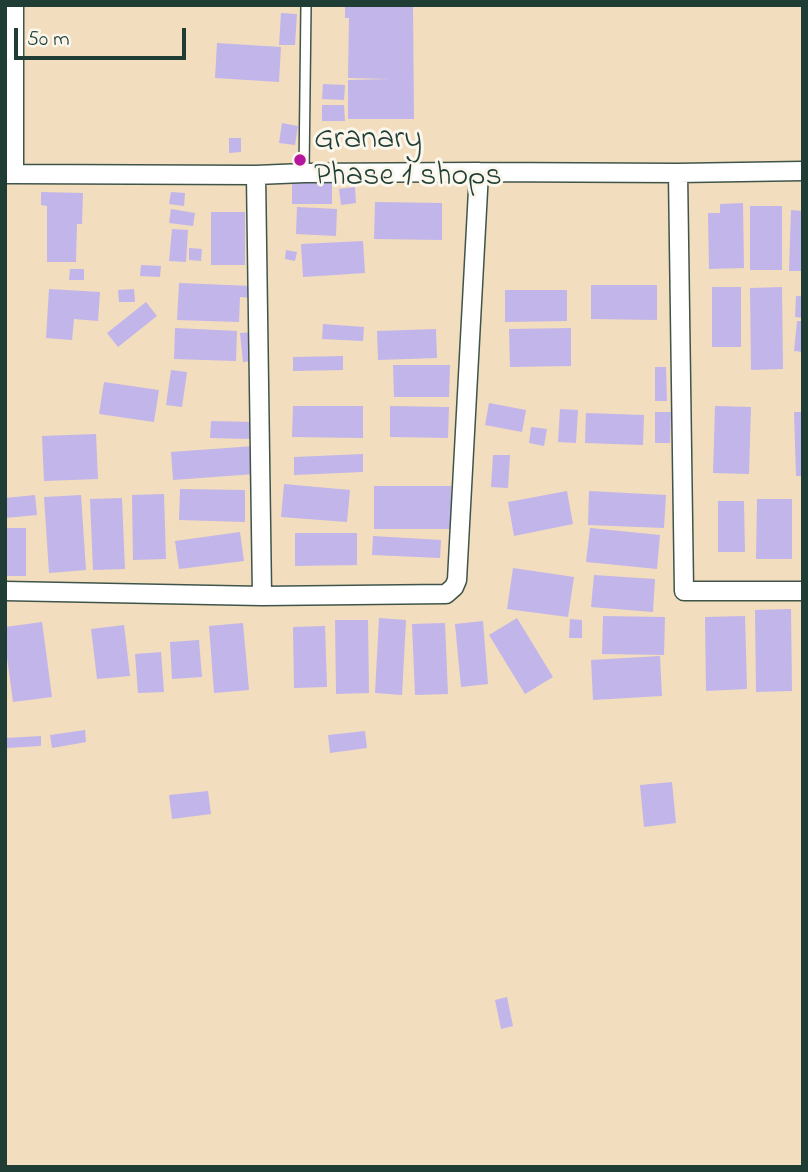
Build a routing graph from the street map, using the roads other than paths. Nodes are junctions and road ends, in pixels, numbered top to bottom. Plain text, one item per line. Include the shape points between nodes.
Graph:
1 (14, 5) edge
2 (306, 5) edge
3 (803, 171) edge
4 (479, 172) junction
5 (304, 173) junction
6 (678, 173) junction
7 (9, 174) edge
8 (256, 175) junction
9 (5, 591) edge
10 (803, 591) edge
11 (262, 596) junction

1 - 7 street
2 - 5 lane
3 - 6 street
4 - 5 street
4 - 6 street
4 - 11 street via 454,587 446,594
5 - 8 street
6 - 10 street via 684,591
7 - 8 street
8 - 11 street
9 - 11 street

